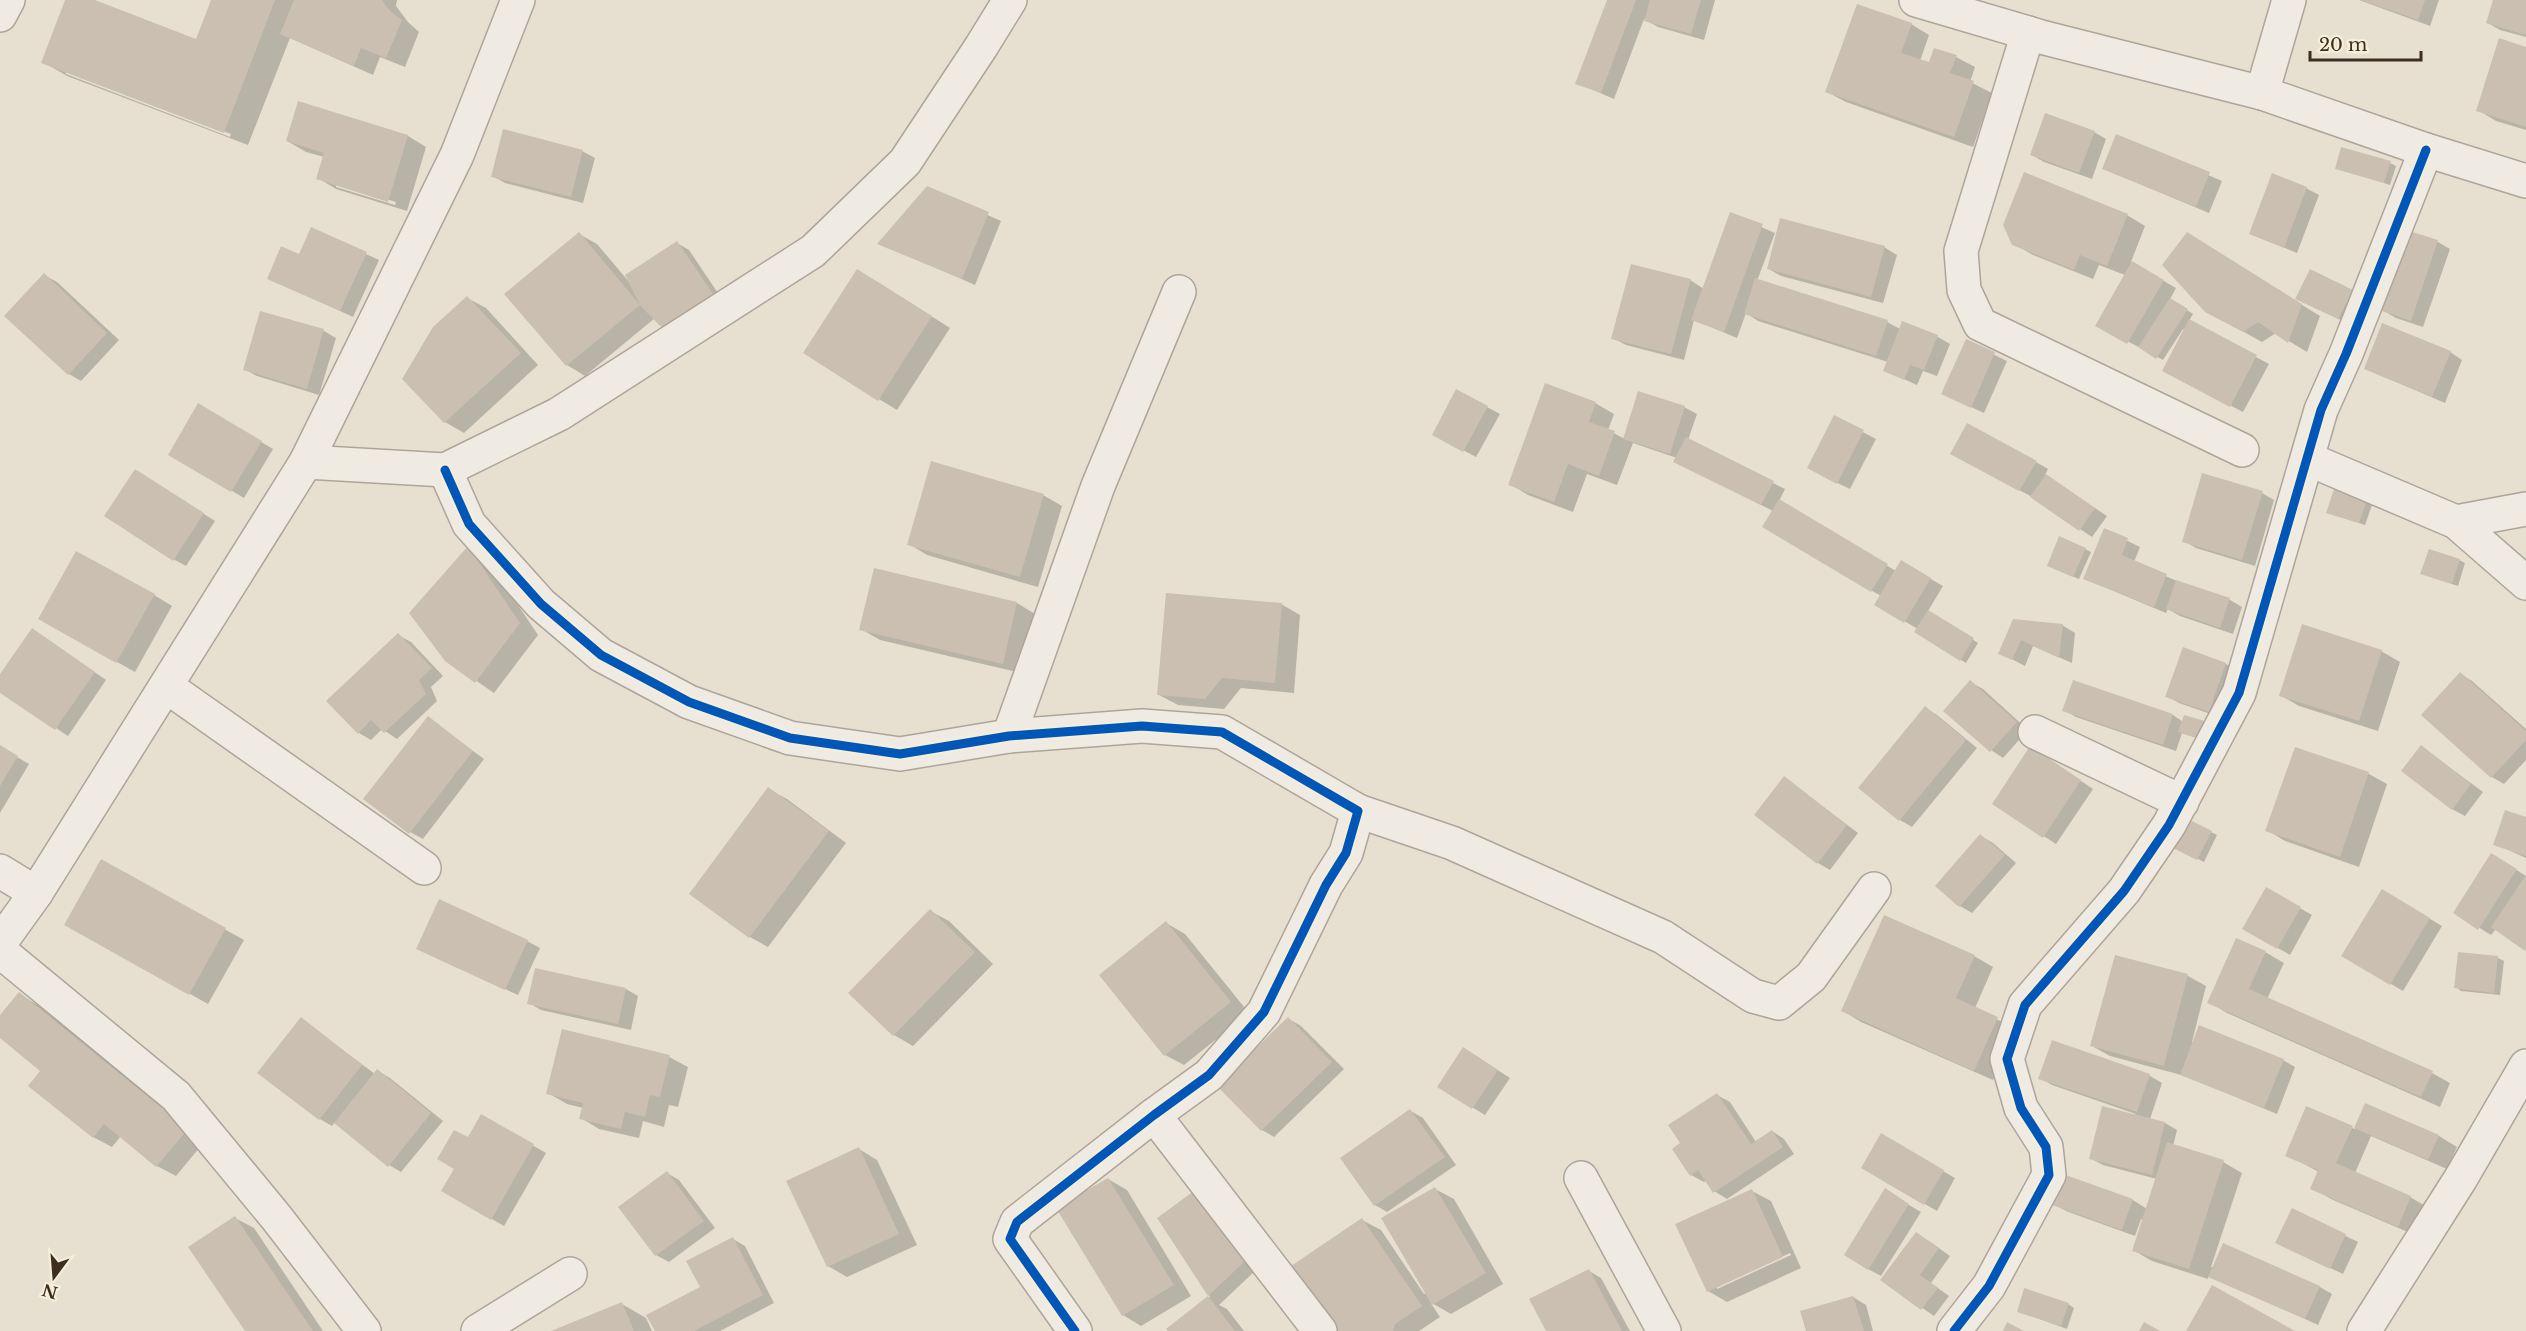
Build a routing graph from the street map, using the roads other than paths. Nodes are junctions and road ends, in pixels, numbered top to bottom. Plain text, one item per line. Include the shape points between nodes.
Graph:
1 (8, 0) edge
2 (518, 0) edge
3 (1010, 0) edge
4 (1916, 0) edge
5 (2289, 0) edge
6 (0, 15) edge
7 (2009, 19) edge
8 (2262, 93) junction
9 (2426, 150) junction
10 (2526, 181) edge
11 (1179, 292) dead end
12 (2242, 450) dead end
13 (2308, 459) junction
14 (306, 462) junction
15 (445, 470) junction
16 (2526, 509) edge
17 (2457, 522) junction
18 (2526, 583) edge
19 (166, 686) junction
20 (2035, 732) dead end
21 (1009, 736) junction
22 (2182, 802) junction
23 (1358, 811) junction
24 (424, 868) dead end
25 (0, 871) edge
26 (1874, 889) dead end
27 (36, 893) junction
28 (0, 943) edge
29 (0, 951) edge
30 (2526, 1066) edge
31 (1154, 1115) junction
32 (1581, 1178) dead end
33 (570, 1274) dead end
34 (364, 1331) edge
35 (478, 1331) edge
36 (1074, 1331) edge
37 (1320, 1331) edge
38 (1664, 1331) edge
39 (1954, 1331) edge
40 (2364, 1331) edge

1 - 6 street
2 - 14 street via 457,155
3 - 15 street via 905,162 813,251 559,414
4 - 7 street
5 - 8 street
7 - 8 street
7 - 12 street via 1961,251 1964,290 1980,324
8 - 9 street
9 - 10 street
9 - 13 street via 2321,410
11 - 21 street via 1098,486
13 - 17 street
13 - 22 street via 2240,693
14 - 15 street
14 - 19 street
15 - 21 street via 469,524 541,604 601,655 689,702 790,738 900,754
16 - 17 street
17 - 18 street
19 - 24 street
19 - 27 street
20 - 22 street
21 - 23 street via 1142,726 1222,732
22 - 39 street via 2124,891 2025,1005 2007,1059 2022,1108 2046,1147 2049,1175 1989,1286
23 - 26 street via 1452,843 1653,933 1754,996 1779,1003 1811,977
23 - 31 street via 1346,853 1326,885 1264,1012 1209,1075
25 - 27 street
27 - 28 street
29 - 34 street via 177,1096
30 - 40 street
31 - 36 street via 1017,1222 1010,1239
31 - 37 street
32 - 38 street
33 - 35 street

